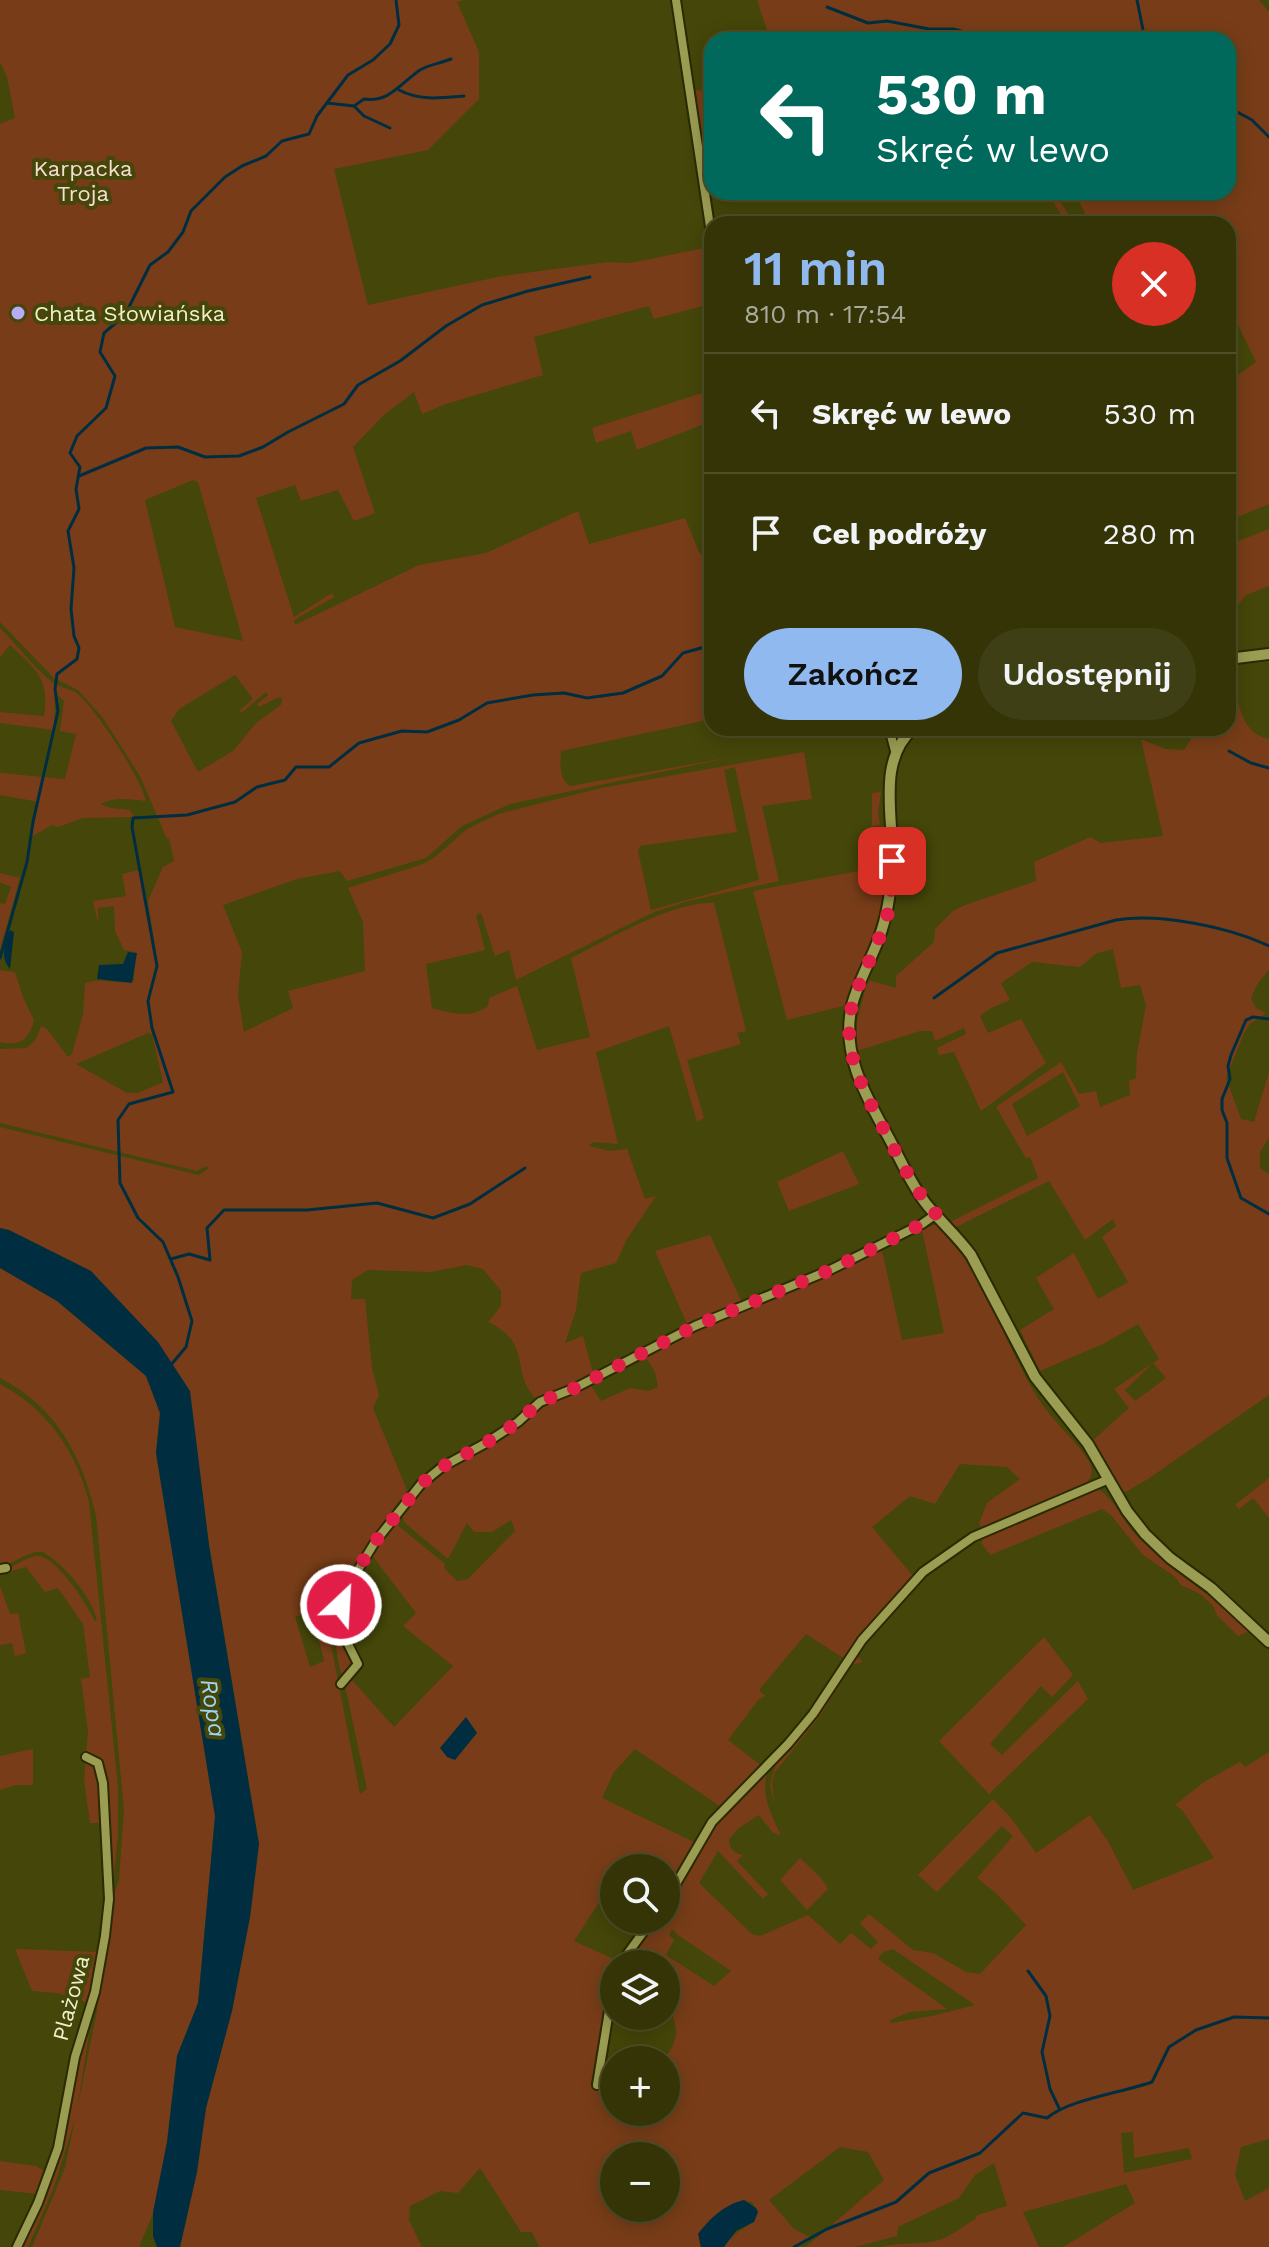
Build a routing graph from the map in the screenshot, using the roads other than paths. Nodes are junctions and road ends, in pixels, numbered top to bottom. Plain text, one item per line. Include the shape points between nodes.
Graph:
1 (676, 0) edge
2 (704, 187) edge
3 (1269, 654) edge
4 (1236, 658) edge
5 (891, 736) edge
6 (905, 736) edge
7 (895, 751) junction
8 (936, 1214) junction
9 (1109, 1479) junction
10 (1269, 1642) edge
11 (341, 1684) dead end
12 (86, 1757) dead end
13 (680, 1877) edge
14 (606, 2030) edge
15 (597, 2085) dead end
16 (17, 2247) edge

1 - 2 street
3 - 4 street
5 - 7 street
6 - 7 street
7 - 8 street via 890,903 853,1002 851,1056 863,1091 915,1187
8 - 9 street via 971,1255 1035,1377
8 - 11 street via 830,1270 695,1326 540,1402 518,1422 442,1467 421,1484 375,1542 344,1593 342,1620 358,1664
9 - 10 street via 1145,1534
9 - 13 street via 973,1537 923,1572 862,1640 788,1744 712,1822
12 - 16 street, Plażowa via 98,1763 103,1783 109,1899 105,1936 58,2148
14 - 15 street

